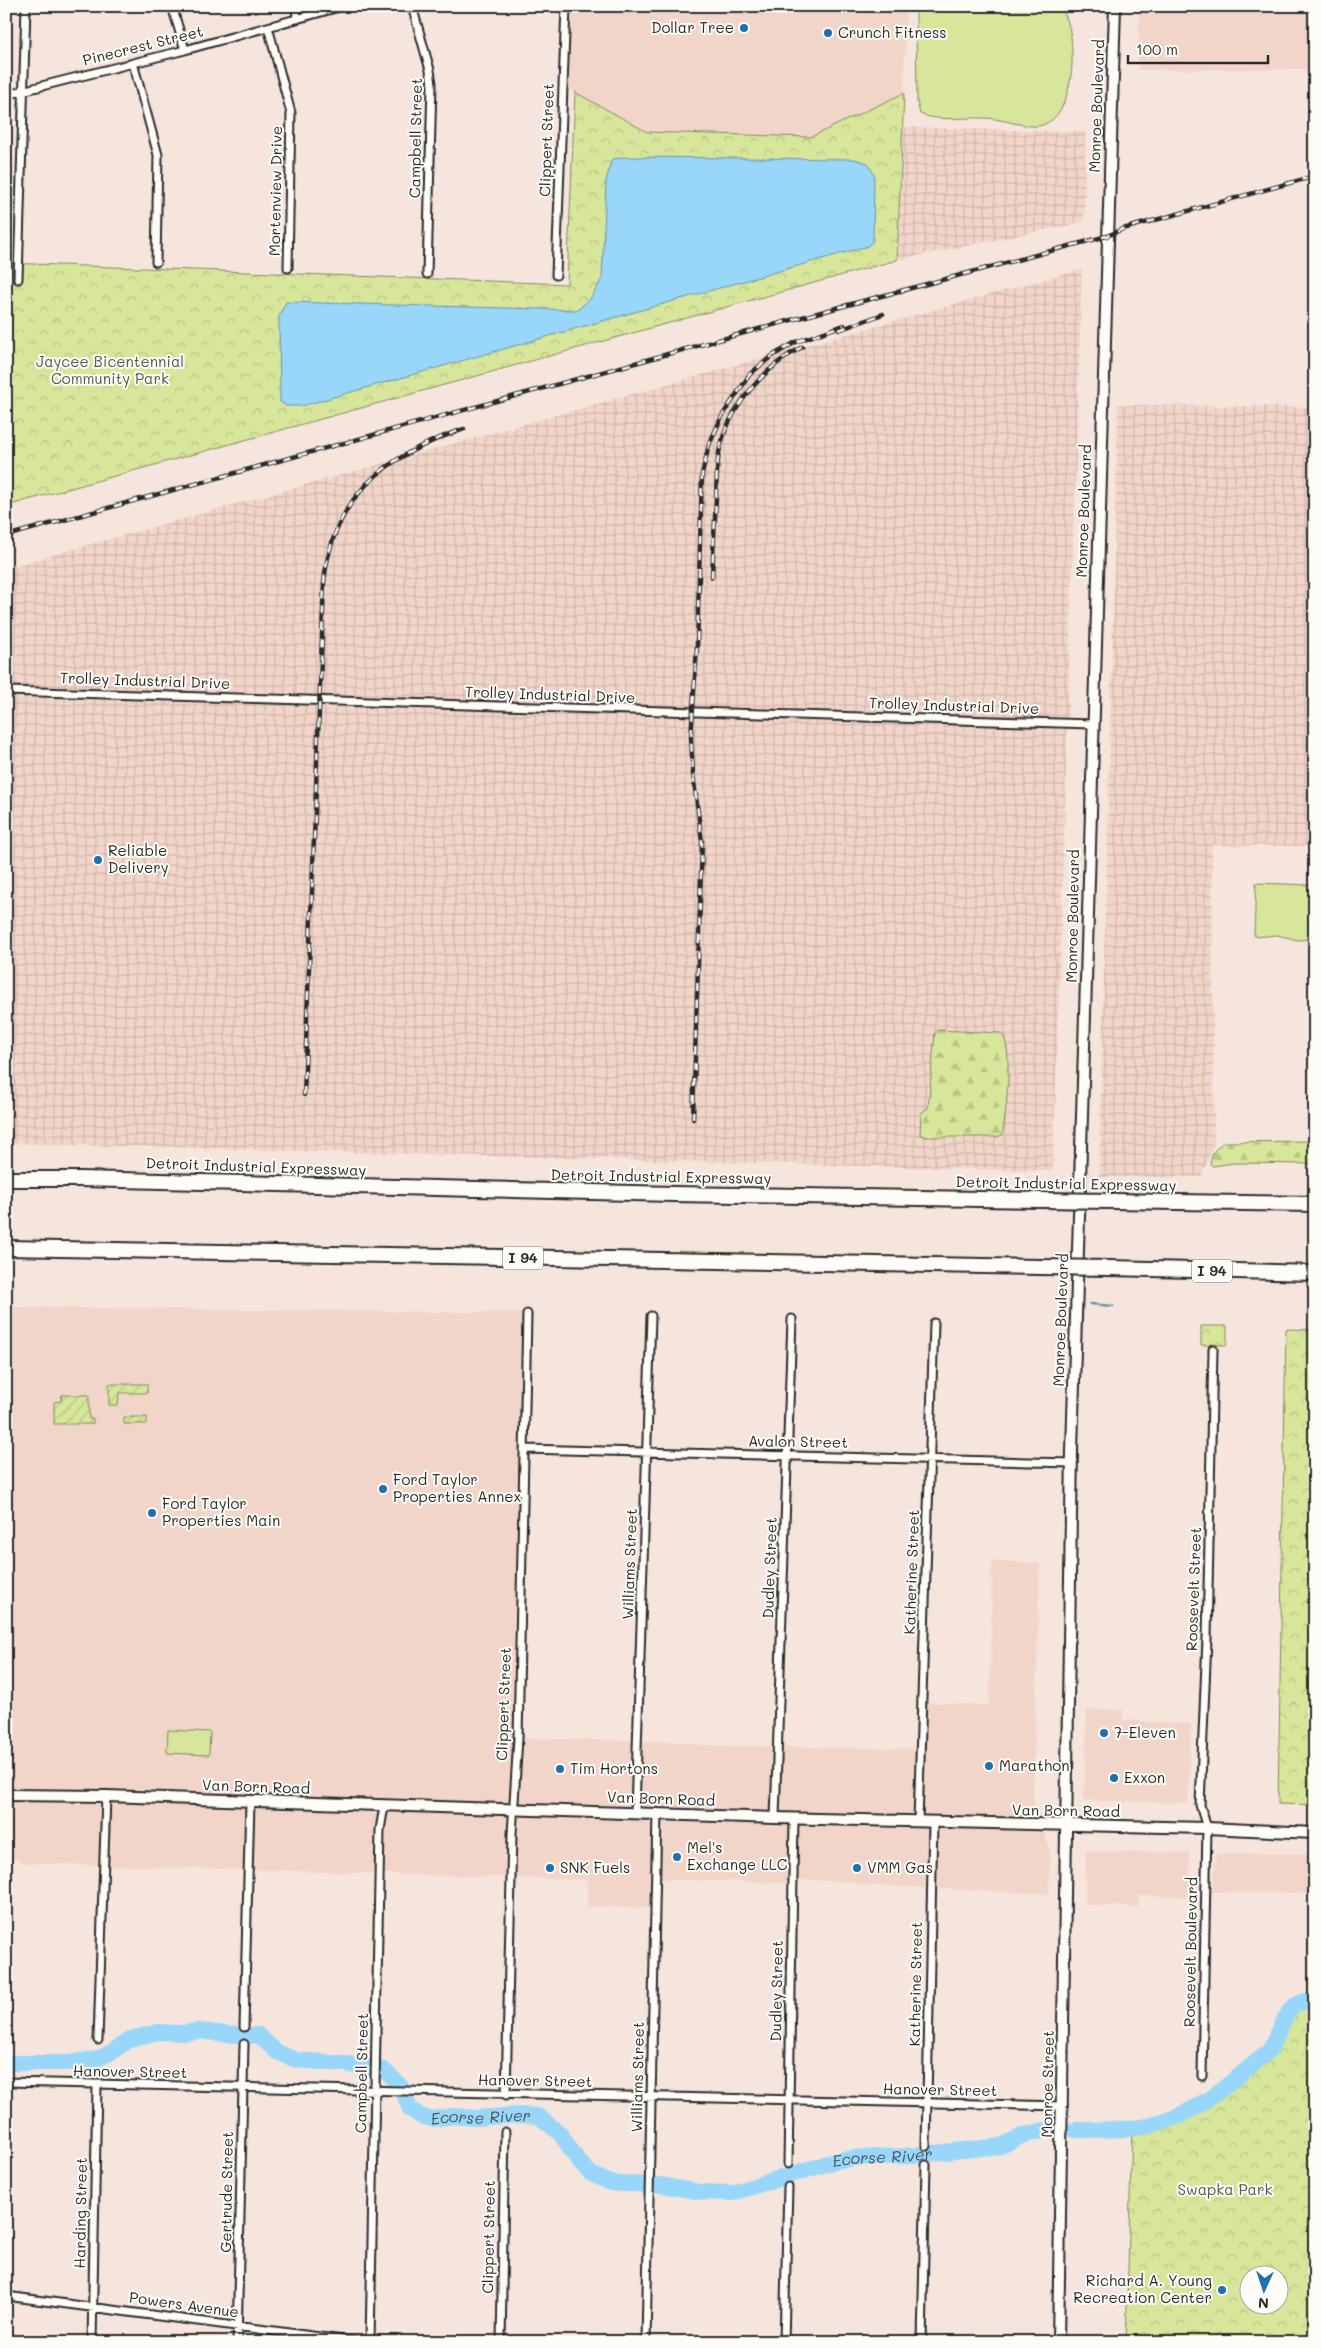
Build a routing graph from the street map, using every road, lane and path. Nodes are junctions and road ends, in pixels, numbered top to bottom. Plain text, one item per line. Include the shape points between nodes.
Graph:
1 (26, 6) edge
2 (172, 6) edge
3 (296, 6) edge
4 (343, 6) edge
5 (412, 6) edge
6 (566, 6) edge
7 (1115, 6) edge
8 (296, 19) junction
9 (268, 27) junction
10 (185, 50) junction
11 (133, 63) junction
12 (24, 90) junction
13 (6, 95) edge
14 (156, 262) dead end
15 (288, 268) dead end
16 (427, 274) dead end
17 (556, 275) dead end
18 (18, 279) dead end
19 (6, 691) edge
20 (1092, 724) junction
21 (6, 1172) edge
22 (80, 1178) junction
23 (6, 1180) edge
24 (1315, 1204) edge
25 (6, 1248) edge
26 (1315, 1274) edge
27 (527, 1314) dead end
28 (651, 1316) dead end
29 (792, 1319) dead end
30 (934, 1323) dead end
31 (1213, 1349) dead end
32 (524, 1449) junction
33 (647, 1452) junction
34 (788, 1456) junction
35 (929, 1459) junction
36 (1072, 1463) junction
37 (6, 1795) edge
38 (106, 1796) junction
39 (250, 1802) junction
40 (384, 1806) junction
41 (514, 1809) junction
42 (635, 1812) junction
43 (657, 1813) junction
44 (775, 1818) junction
45 (794, 1819) junction
46 (918, 1822) junction
47 (933, 1822) junction
48 (1065, 1826) junction
49 (1207, 1828) junction
50 (1315, 1833) edge
51 (244, 2028) dead end
52 (98, 2040) dead end
53 (244, 2044) dead end
54 (1202, 2076) dead end
55 (7, 2082) edge
56 (97, 2085) junction
57 (243, 2088) junction
58 (376, 2090) junction
59 (506, 2095) junction
60 (651, 2098) junction
61 (788, 2101) junction
62 (927, 2103) junction
63 (1063, 2106) junction
64 (506, 2132) dead end
65 (926, 2146) dead end
66 (788, 2164) dead end
67 (926, 2165) dead end
68 (788, 2187) dead end
69 (6, 2296) edge
70 (93, 2307) junction
71 (237, 2326) junction
72 (92, 2342) edge
73 (237, 2342) edge
74 (358, 2342) edge
75 (370, 2342) edge
76 (501, 2342) edge
77 (646, 2342) edge
78 (784, 2342) edge
79 (922, 2342) edge
80 (1058, 2342) edge

1 - 12 street
2 - 10 street
3 - 8 street
4 - 8 street, Pinecrest Street
5 - 16 street, Campbell Street via 432,84
6 - 17 street, Clippert Street
7 - 20 street, Monroe Boulevard
8 - 9 street, Pinecrest Street
9 - 10 street, Pinecrest Street
9 - 15 street, Mortenview Drive via 291,113
10 - 11 street, Pinecrest Street
11 - 12 street, Pinecrest Street
11 - 14 street via 158,155
12 - 13 street, Pinecrest Street
12 - 18 street
19 - 20 street, Trolley Industrial Drive
20 - 36 street, Monroe Boulevard
21 - 22 highway
22 - 23 highway, Detroit Industrial Expressway
22 - 24 highway, Detroit Industrial Expressway, bridge via 673,1194
25 - 26 highway, I 94, bridge
27 - 32 street, Clippert Street
28 - 33 street, Williams Street
29 - 34 street, Dudley Street
30 - 35 street, Katherine Street
31 - 49 street, Roosevelt Street via 1200,1805
32 - 33 street, Avalon Street
32 - 41 street, Clippert Street
33 - 34 street, Avalon Street
33 - 42 street, Williams Street
34 - 35 street, Avalon Street
34 - 44 street, Dudley Street
35 - 36 street, Avalon Street
35 - 46 street, Katherine Street
36 - 48 street, Monroe Boulevard
37 - 38 street, Van Born Road
38 - 39 street, Van Born Road
38 - 52 street
39 - 40 street, Van Born Road
39 - 51 street
40 - 41 street, Van Born Road
40 - 58 street, Campbell Street via 380,1839
41 - 42 street, Van Born Road
41 - 59 street, Clippert Street
42 - 43 street, Van Born Road
43 - 44 street, Van Born Road
43 - 60 street, Williams Street
44 - 45 street, Van Born Road
45 - 46 street, Van Born Road
45 - 61 street, Dudley Street
46 - 47 street, Van Born Road
47 - 48 street, Van Born Road
47 - 62 street, Katherine Street
48 - 49 street, Van Born Road
48 - 63 street, Monroe Street
49 - 50 street, Van Born Road
49 - 54 street, Roosevelt Boulevard
53 - 57 street, Gertrude Street
55 - 56 street, Hanover Street
56 - 57 street, Hanover Street
56 - 70 street, Harding Street
57 - 58 street, Hanover Street
57 - 71 street, Gertrude Street
58 - 59 street, Hanover Street
58 - 75 street, Campbell Street
59 - 60 street, Hanover Street
60 - 61 street, Hanover Street
60 - 77 street, Williams Street
61 - 62 street, Hanover Street
61 - 66 street, Dudley Street
62 - 63 street, Hanover Street
62 - 65 street, Katherine Street
63 - 80 street, Monroe Street
64 - 76 street, Clippert Street
67 - 79 street
68 - 78 street
69 - 70 street, Powers Avenue
70 - 71 street, Powers Avenue
70 - 72 street, Harding Street
71 - 73 street, Gertrude Street
71 - 74 street, Powers Avenue

